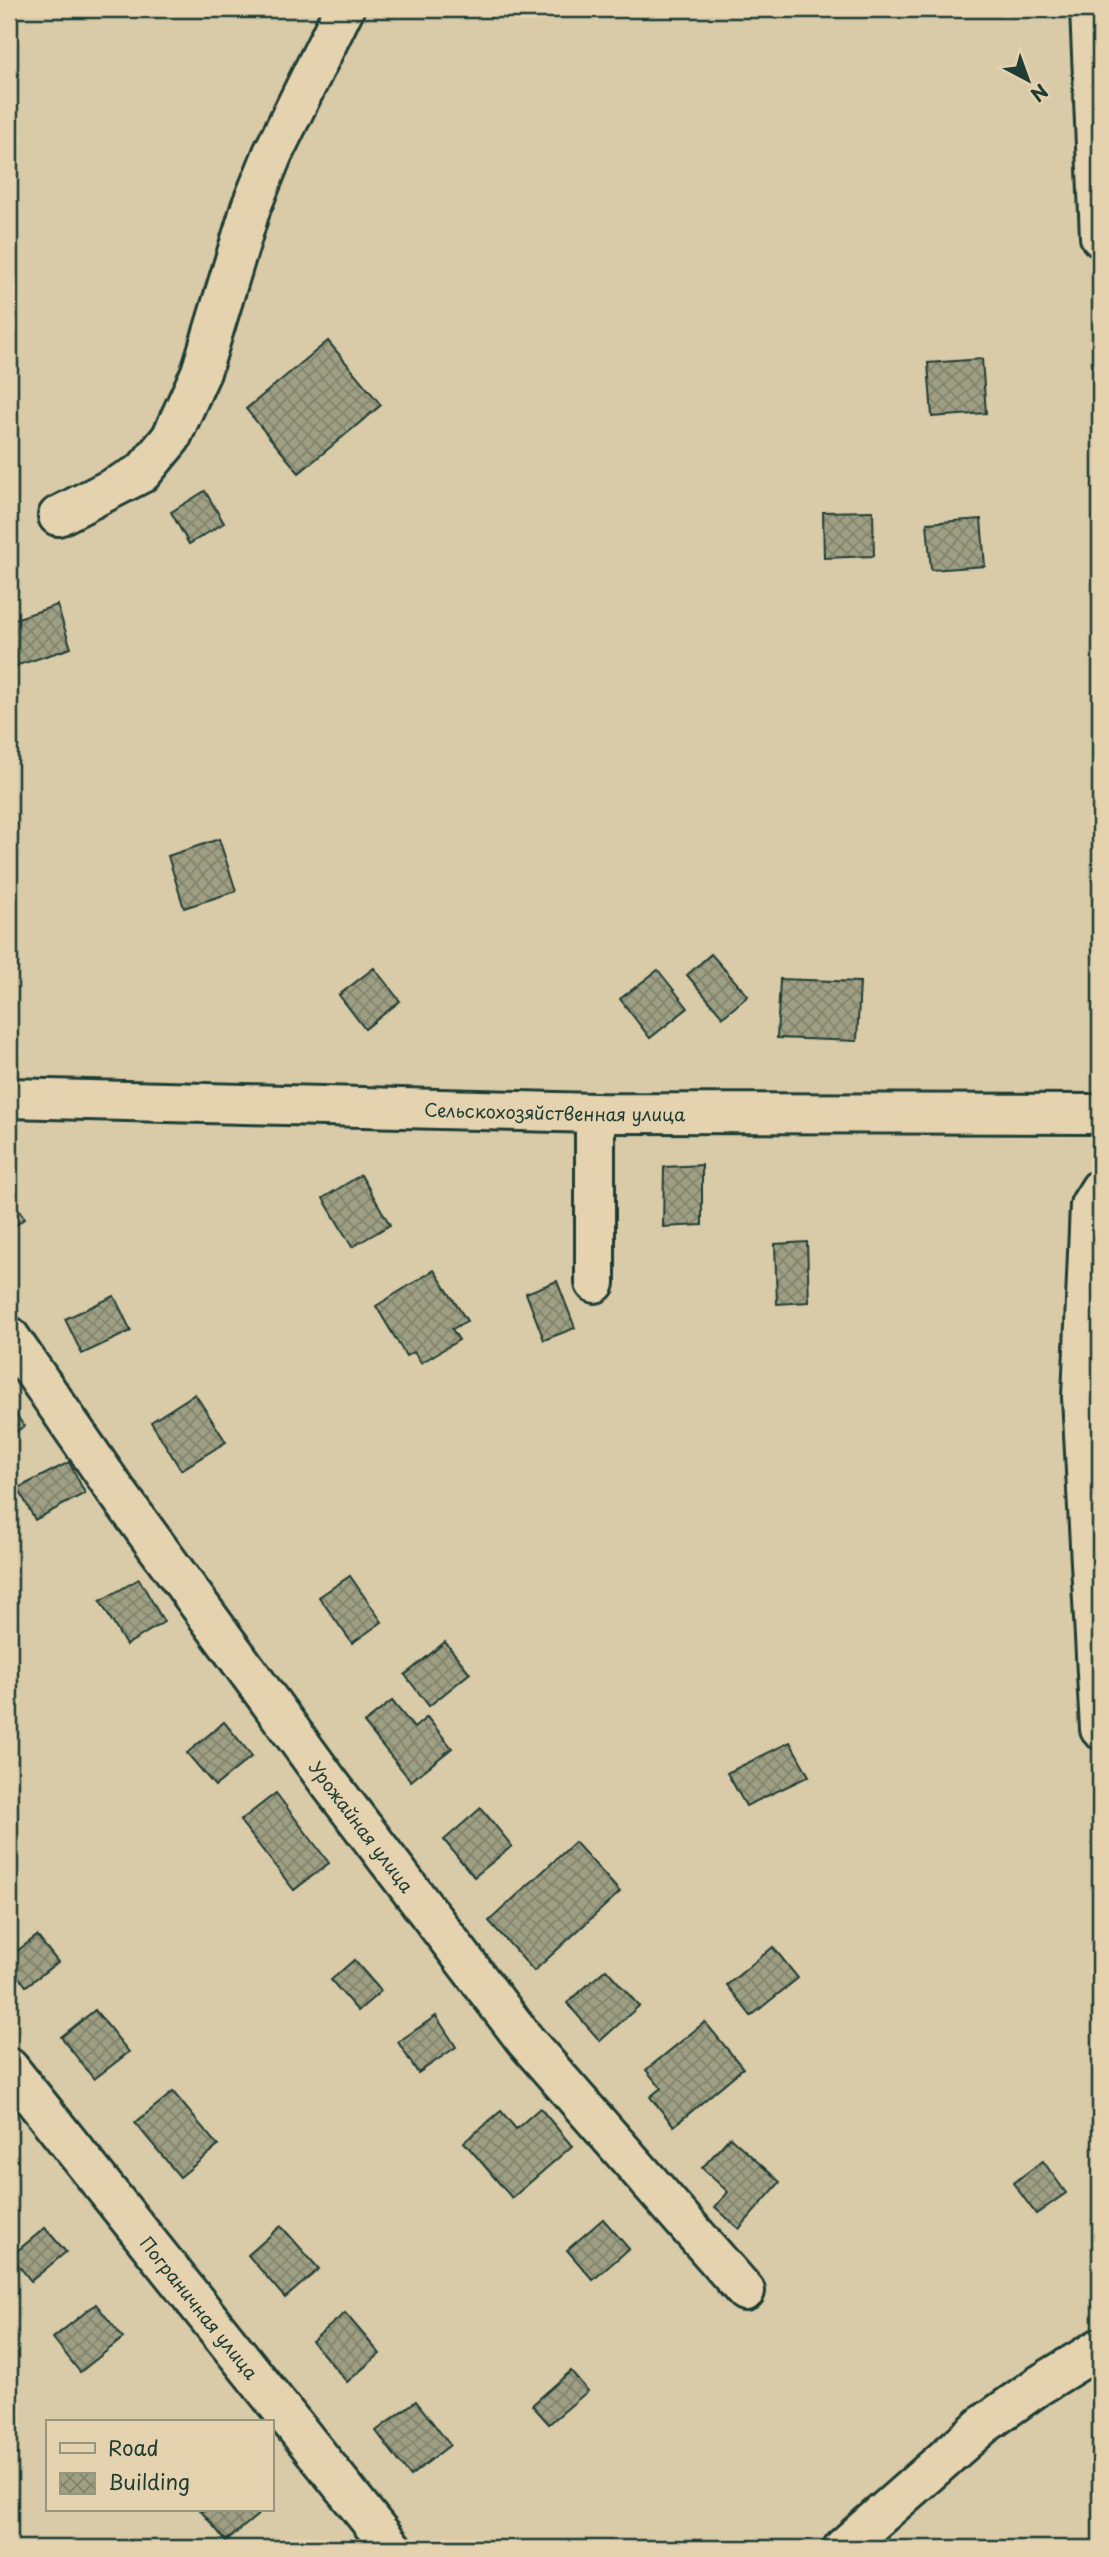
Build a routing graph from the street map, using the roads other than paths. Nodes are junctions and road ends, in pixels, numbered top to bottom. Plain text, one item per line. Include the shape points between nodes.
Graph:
1 (344, 9) edge
2 (1090, 9) edge
3 (1100, 237) edge
4 (58, 516) dead end
5 (9, 1098) edge
6 (596, 1113) junction
7 (1100, 1114) edge
8 (1100, 1189) edge
9 (595, 1283) dead end
10 (9, 1336) edge
11 (1100, 1729) edge
12 (9, 2068) edge
13 (745, 2291) dead end
14 (1100, 2348) edge
15 (392, 2548) edge
16 (843, 2548) edge

1 - 4 main road via 251,207 201,372 172,438 142,472
2 - 3 main road
5 - 6 main road, Сельскохозяйственная улица
6 - 7 main road, Сельскохозяйственная улица
6 - 9 main road
8 - 11 main road via 1090,1205 1082,1397
10 - 13 main road, Урожайная улица via 327,1780 525,2040
12 - 15 main road, Пограничная улица
14 - 16 main road via 983,2425

